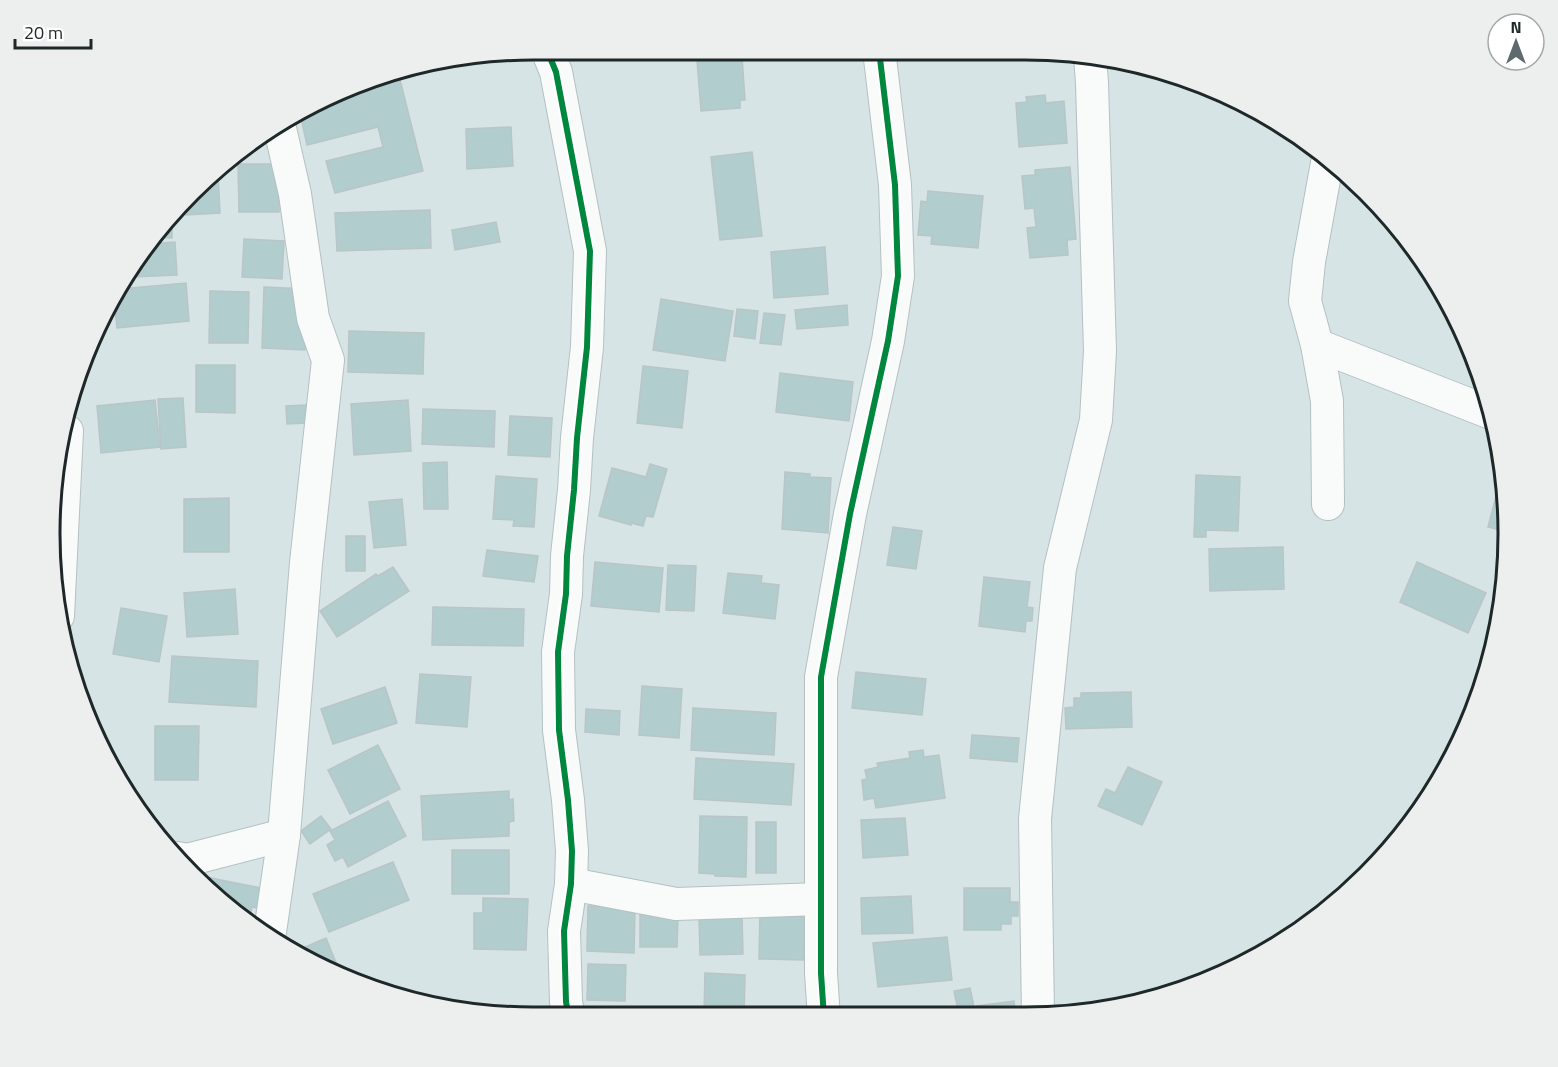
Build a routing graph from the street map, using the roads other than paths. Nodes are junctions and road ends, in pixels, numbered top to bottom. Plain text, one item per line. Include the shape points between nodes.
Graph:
1 (551, 60) edge
2 (880, 60) edge
3 (1091, 65) edge
4 (281, 133) edge
5 (1327, 169) edge
6 (1317, 345) junction
7 (1481, 408) edge
8 (65, 463) edge
9 (1328, 504) dead end
10 (61, 558) edge
11 (284, 835) junction
12 (191, 859) edge
13 (571, 884) junction
14 (821, 899) junction
15 (271, 927) edge
16 (567, 1007) edge
17 (823, 1007) edge
18 (1038, 1007) edge

1 - 13 street via 590,251 587,347 558,652 559,730 572,851
2 - 14 street via 895,185 898,276 821,678
3 - 18 street via 1100,362 1096,420 1060,568 1036,808
4 - 11 street via 295,194 313,318 328,360 306,563
5 - 6 street via 1305,301
6 - 7 street
6 - 9 street via 1327,401
8 - 10 street
11 - 12 street
11 - 15 street
13 - 14 street via 676,904
13 - 16 street via 564,931
14 - 17 street

